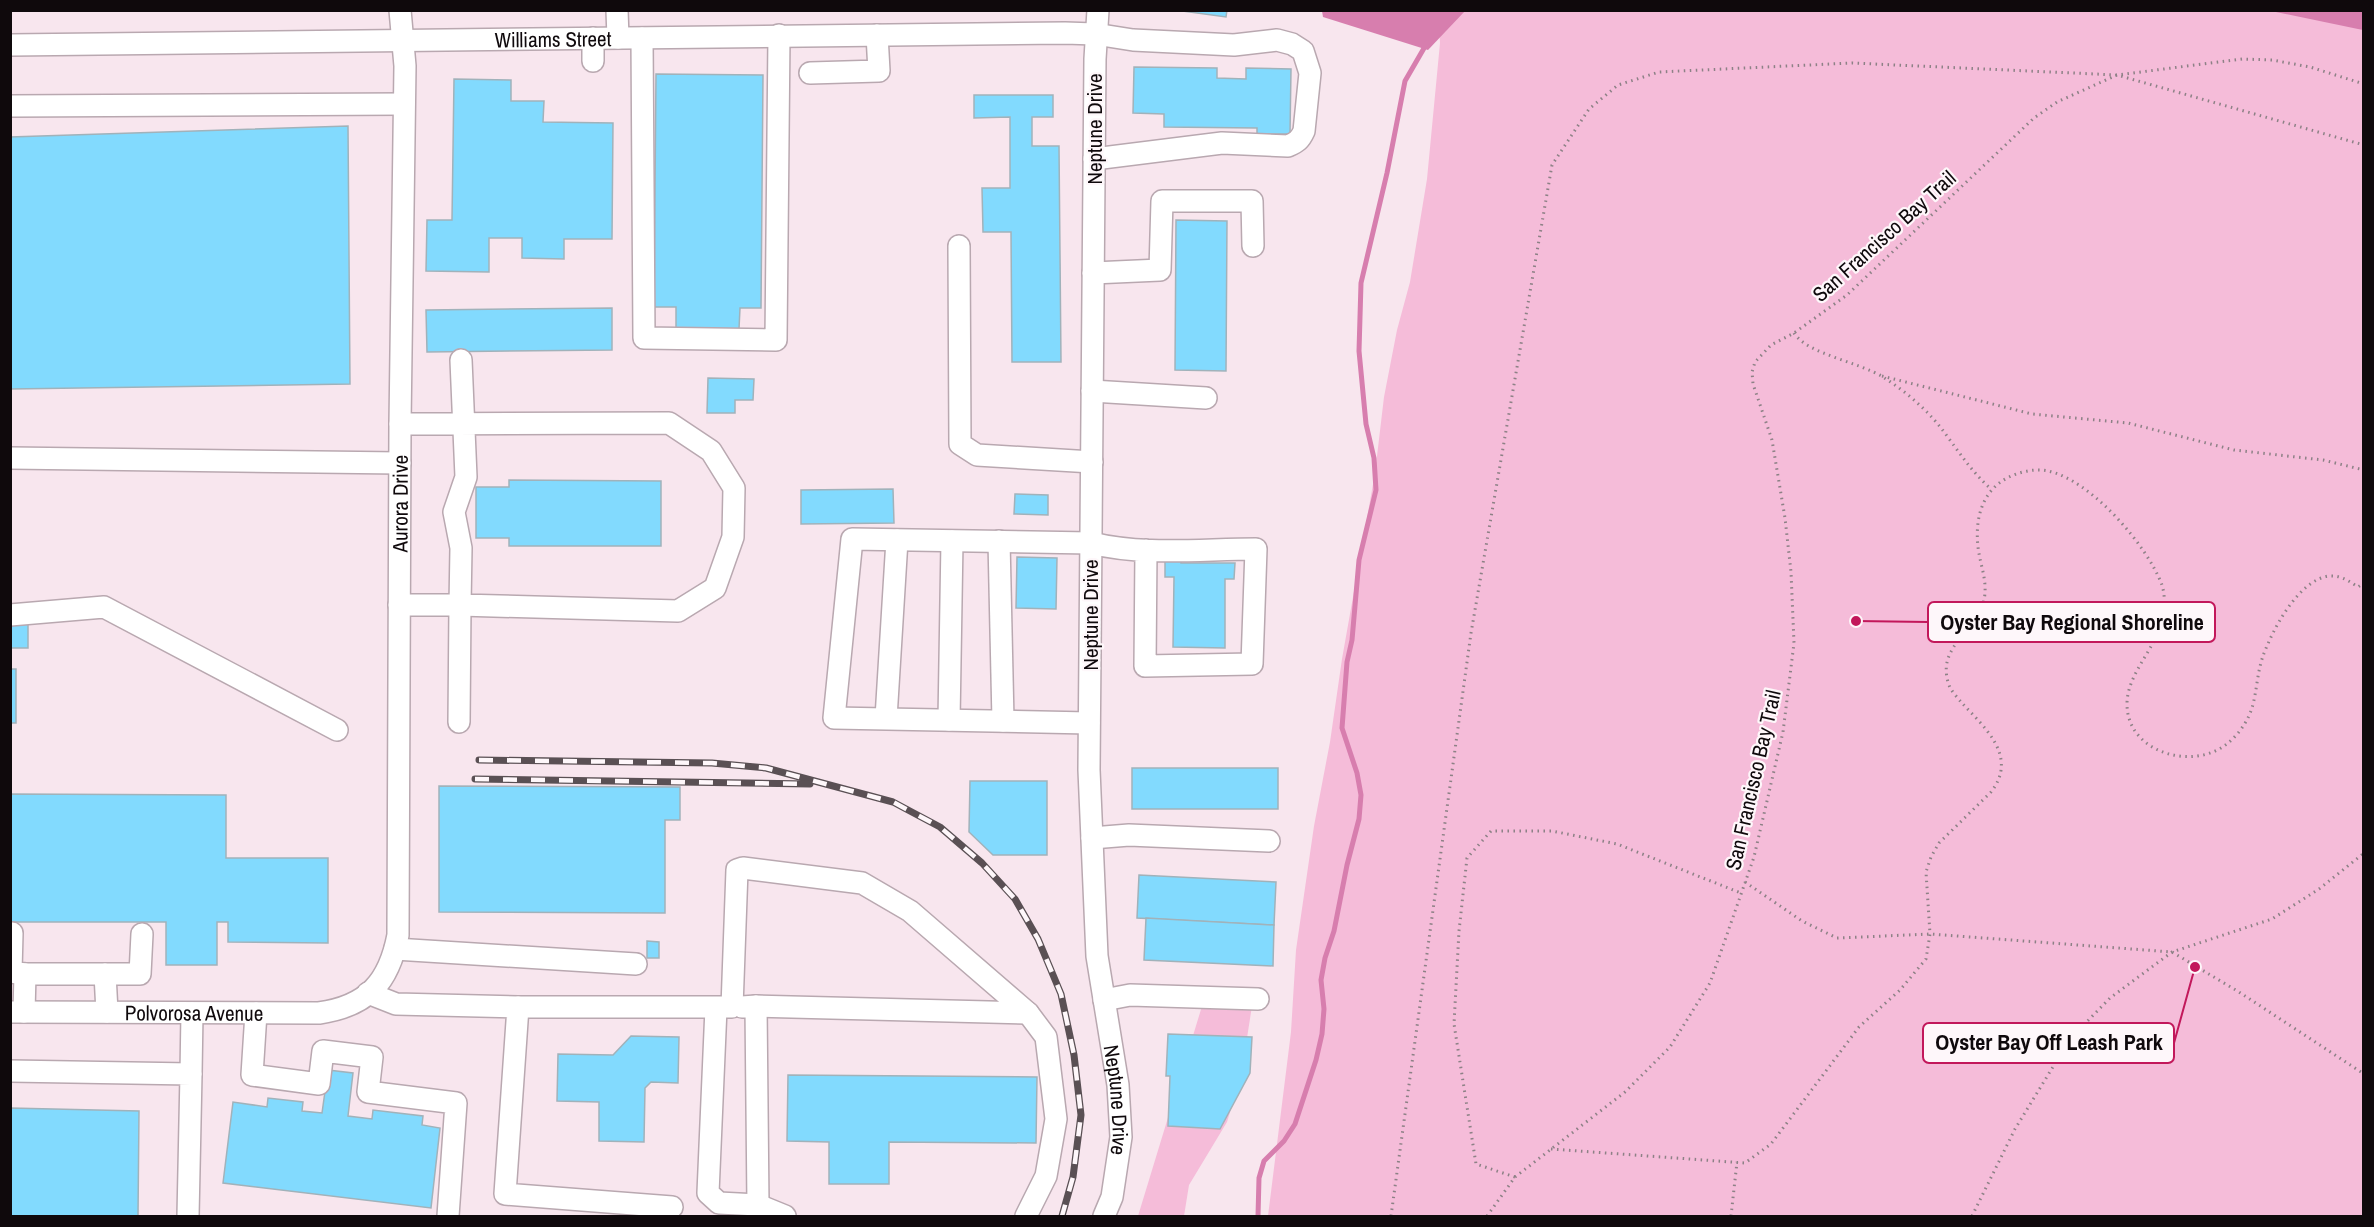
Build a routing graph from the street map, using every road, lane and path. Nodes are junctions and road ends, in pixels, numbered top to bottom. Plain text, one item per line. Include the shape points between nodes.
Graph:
1 (400, 10) edge
2 (617, 10) edge
3 (1098, 10) edge
4 (1095, 34) junction
5 (779, 35) junction
6 (877, 35) junction
7 (593, 38) junction
8 (618, 38) junction
9 (642, 38) junction
10 (403, 41) junction
11 (10, 45) edge
12 (593, 61) dead end
13 (810, 73) dead end
14 (2117, 75) junction
15 (2364, 84) edge
16 (404, 104) junction
17 (10, 106) edge
18 (2364, 145) edge
19 (1094, 159) junction
20 (959, 246) dead end
21 (1253, 246) dead end
22 (1093, 273) junction
23 (1794, 333) junction
24 (461, 360) dead end
25 (1882, 376) junction
26 (1092, 391) junction
27 (1206, 398) dead end
28 (400, 424) junction
29 (464, 424) junction
30 (10, 458) edge
31 (1092, 462) junction
32 (400, 463) junction
33 (2364, 470) edge
34 (1990, 489) junction
35 (897, 540) junction
36 (952, 541) junction
37 (999, 542) junction
38 (1091, 543) junction
39 (1146, 550) junction
40 (2364, 583) edge
41 (399, 605) junction
42 (460, 605) junction
43 (10, 615) edge
44 (886, 718) junction
45 (949, 720) junction
46 (1003, 721) junction
47 (459, 722) dead end
48 (1089, 723) junction
49 (337, 730) dead end
50 (1092, 838) junction
51 (1269, 841) dead end
52 (2364, 853) edge
53 (1745, 882) junction
54 (1742, 894) junction
55 (12, 933) dead end
56 (142, 934) dead end
57 (1930, 934) junction
58 (395, 949) junction
59 (2172, 952) junction
60 (636, 964) dead end
61 (25, 974) junction
62 (105, 974) junction
63 (369, 992) junction
64 (1258, 999) dead end
65 (1104, 1000) junction
66 (756, 1006) junction
67 (518, 1007) junction
68 (724, 1008) junction
69 (17, 1012) edge
70 (107, 1012) junction
71 (192, 1013) junction
72 (256, 1013) junction
73 (1028, 1013) junction
74 (10, 1071) edge
75 (191, 1074) junction
76 (2364, 1074) edge
77 (1551, 1149) junction
78 (1737, 1162) junction
79 (1515, 1177) junction
80 (758, 1205) junction
81 (672, 1207) dead end
82 (188, 1216) edge
83 (448, 1216) edge
84 (785, 1216) edge
85 (1026, 1216) edge
86 (1104, 1216) edge
87 (1391, 1216) edge
88 (1487, 1216) edge
89 (1730, 1216) edge
90 (1972, 1216) edge

1 - 10 street, Aurora Drive
2 - 8 street
3 - 4 street, Neptune Drive
4 - 6 street, Williams Street
4 - 19 street, Neptune Drive
4 - 19 street, Williams Street via 1234,45 1277,40 1304,51 1310,74 1304,131 1300,139 1288,146 1222,144
5 - 6 street, Williams Street
5 - 9 street, Williams Street
5 - 9 street via 776,340 644,338
6 - 13 street via 879,71
7 - 8 street, Williams Street
7 - 10 street, Williams Street
7 - 12 street
8 - 9 street, Williams Street
10 - 11 street, Williams Street
10 - 16 street, Aurora Drive
14 - 15 path, San Francisco Bay Trail via 2242,59 2272,60
14 - 18 path
14 - 23 path, San Francisco Bay Trail via 2057,102 2034,118 1847,295
14 - 87 path via 1851,63 1659,72 1618,85 1589,109 1552,165 1471,633
16 - 17 street
16 - 28 street, Aurora Drive
19 - 22 street, Neptune Drive
20 - 31 street via 960,444 978,455
21 - 22 street via 1252,201 1162,201 1160,270
22 - 26 street, Neptune Drive
23 - 25 path via 1811,348
23 - 53 path, San Francisco Bay Trail via 1762,352 1752,372 1755,395 1772,440 1785,518 1794,643 1783,732
24 - 29 street
25 - 33 path via 2032,414 2128,423 2234,450 2324,460
25 - 34 path via 1929,413
26 - 27 street
26 - 31 street, Neptune Drive
28 - 29 street
28 - 32 street, Aurora Drive
29 - 42 street via 466,477 454,512 461,548
29 - 42 street via 669,423 711,451 734,488 733,537 715,588 678,610
30 - 32 street
31 - 38 street, Neptune Drive
32 - 41 street, Aurora Drive
34 - 40 path via 2014,475 2047,471 2085,490 2130,533 2162,584 2165,598 2159,634 2129,688 2127,705 2140,738 2167,754 2198,758 2214,753 2238,734 2252,708 2262,658 2270,640 2290,606 2306,589 2329,576 2358,587
34 - 57 path via 1978,526 1984,601 1957,641 1946,666 1949,687 1987,729 2002,764 1997,785 1930,857 1926,873
35 - 36 street
35 - 44 street
35 - 44 street via 852,539 834,718
36 - 37 street
36 - 45 street
37 - 38 street
37 - 46 street
38 - 39 street
38 - 48 street, Neptune Drive
39 - 39 street via 1256,549 1251,664 1145,666
41 - 42 street
41 - 58 street, Aurora Drive
42 - 47 street
43 - 49 street via 104,608
44 - 45 street
45 - 46 street
46 - 48 street
48 - 50 street, Neptune Drive
50 - 51 street via 1129,835
50 - 65 street, Neptune Drive via 1097,956
52 - 59 path via 2319,889 2272,919
53 - 54 path, San Francisco Bay Trail
53 - 57 path via 1802,921 1837,938
54 - 77 path, San Francisco Bay Trail via 1710,983 1670,1047 1625,1092
54 - 79 path via 1617,844 1552,831 1491,831 1467,858 1454,1024 1476,1164
55 - 61 street via 11,972
56 - 62 street via 140,974
57 - 59 path
57 - 78 path via 1926,959 1859,1028 1771,1144 1745,1163
58 - 60 street
58 - 63 street, Aurora Drive via 386,973
59 - 76 path
59 - 90 path via 2110,998 2070,1039 2015,1129
61 - 62 street
61 - 69 street
62 - 70 street
63 - 67 street via 396,1004
63 - 72 street, Polvorosa Avenue via 356,1003 337,1010
64 - 65 street via 1130,995
65 - 86 street, Neptune Drive via 1118,1085 1121,1137 1112,1197
66 - 68 street
66 - 73 street
66 - 80 street
67 - 68 street
67 - 81 street via 505,1194
68 - 73 street via 737,870 743,868 862,883 910,911
68 - 80 street via 708,1193 719,1203
69 - 70 street, Polvorosa Avenue
70 - 71 street, Polvorosa Avenue
71 - 72 street, Polvorosa Avenue
71 - 75 street
72 - 83 street via 252,1075 319,1084 323,1052 372,1057 368,1092 456,1103
73 - 85 street via 1046,1037 1056,1119 1046,1176
74 - 75 street
75 - 82 street
77 - 78 path
77 - 79 path, San Francisco Bay Trail
78 - 89 path
79 - 88 path, San Francisco Bay Trail
80 - 84 street

